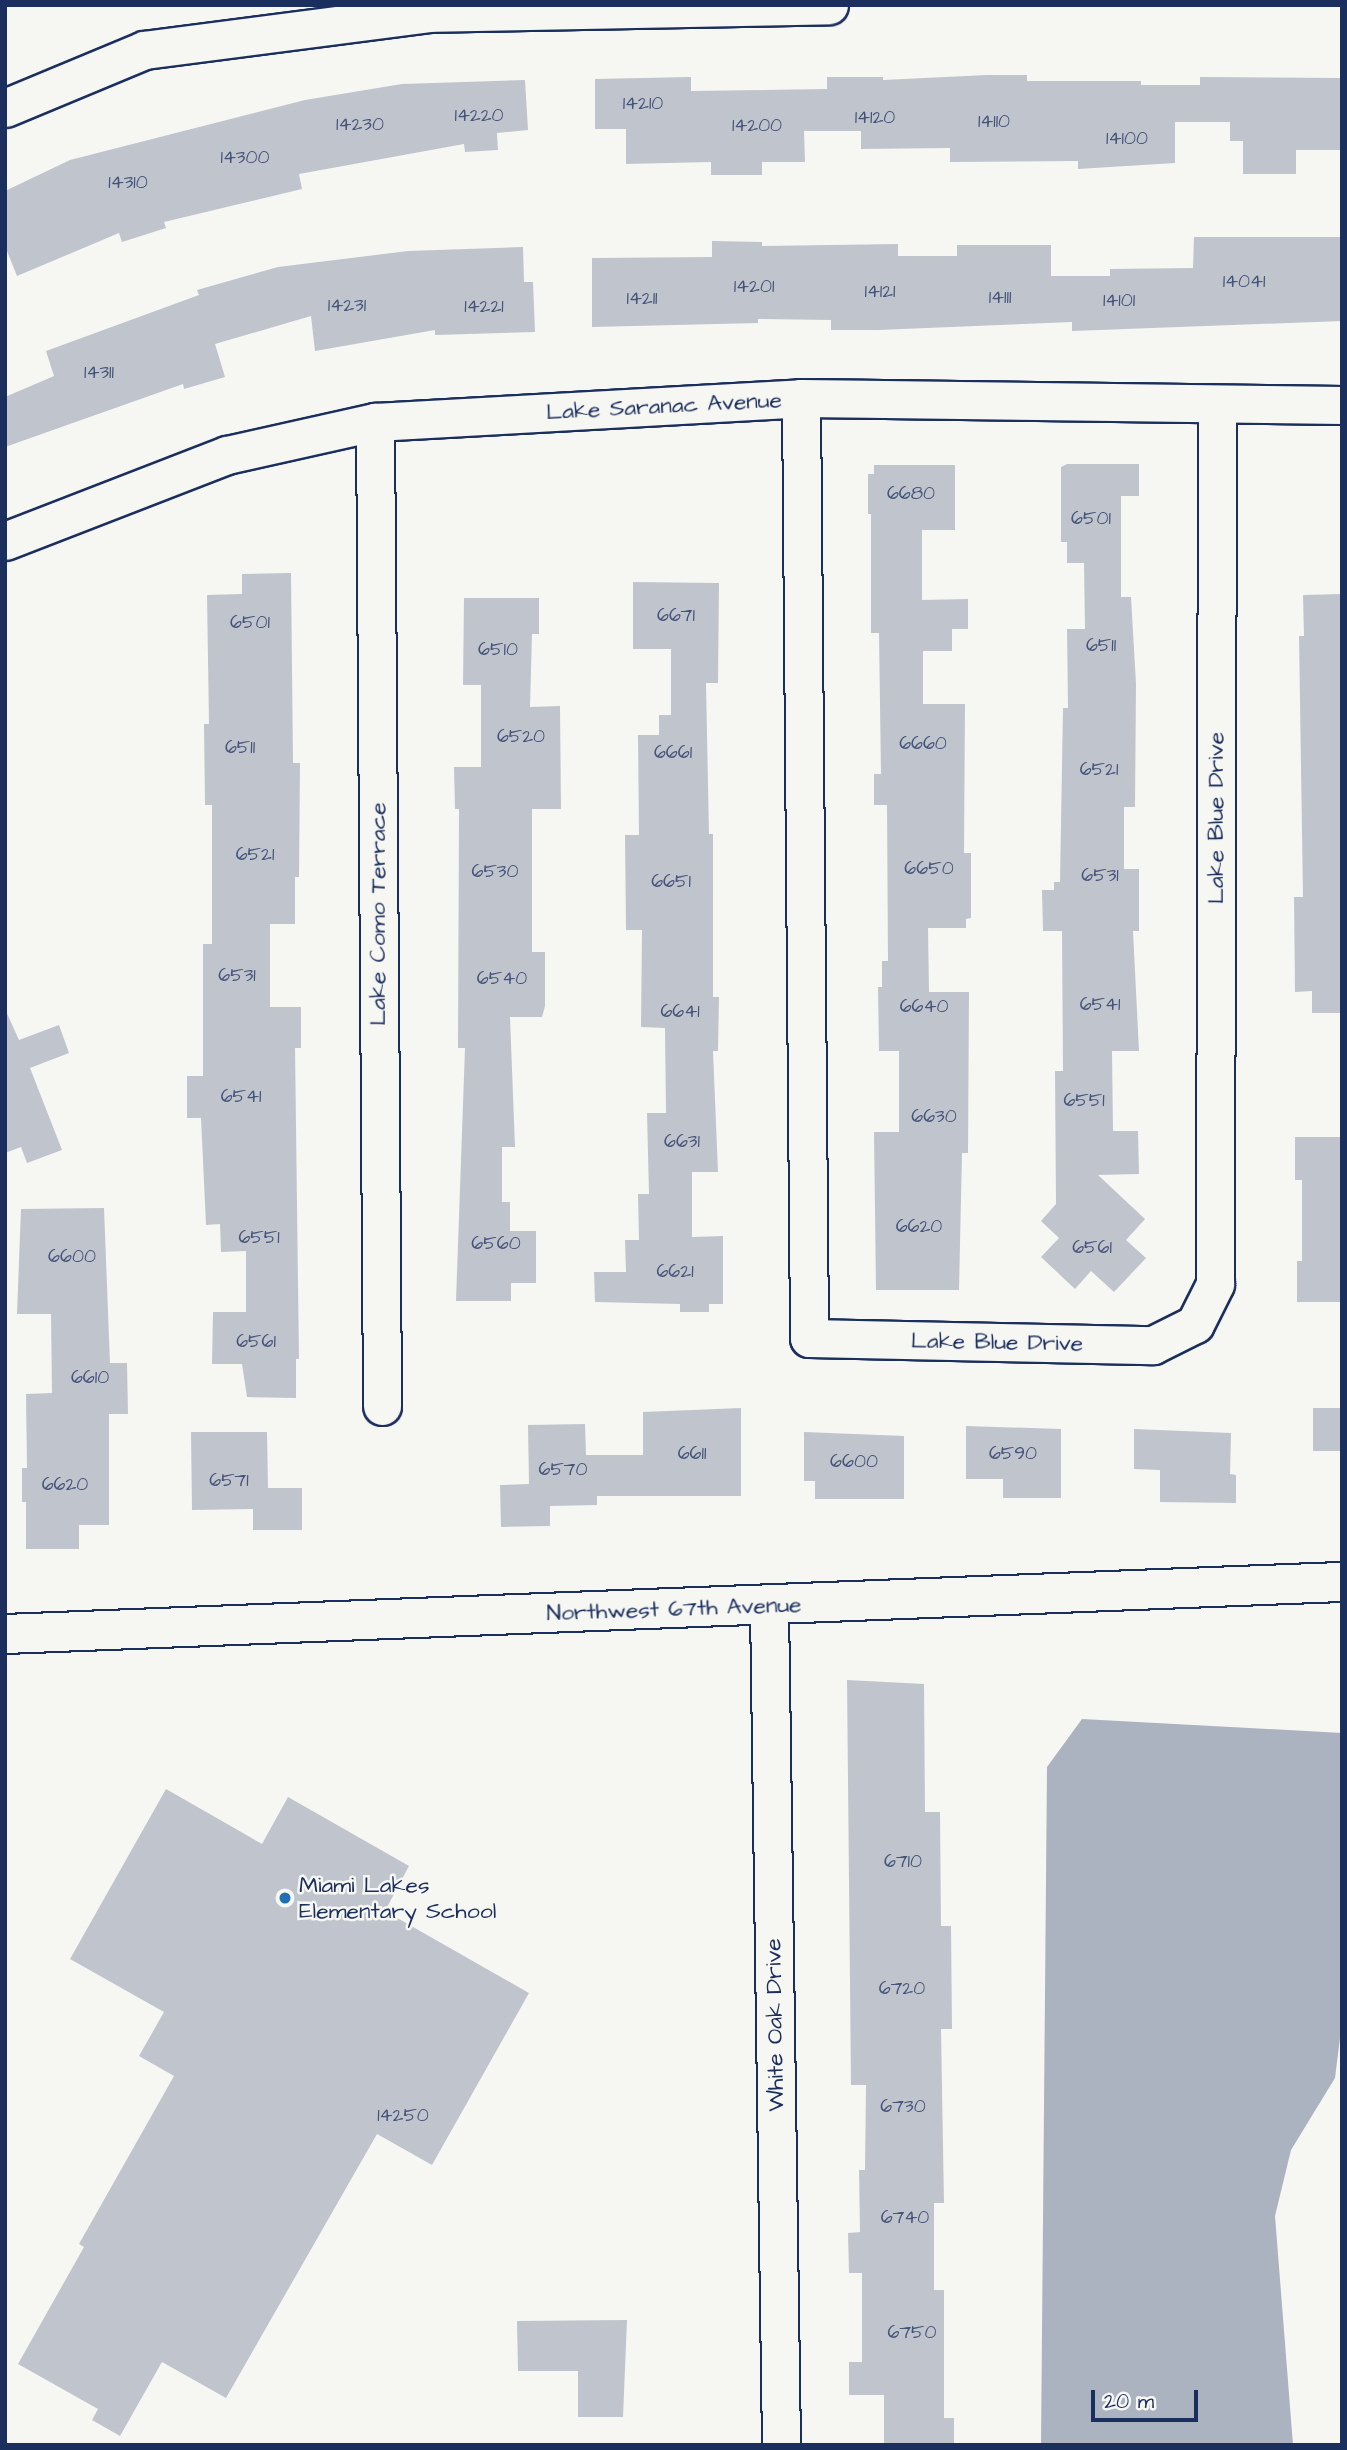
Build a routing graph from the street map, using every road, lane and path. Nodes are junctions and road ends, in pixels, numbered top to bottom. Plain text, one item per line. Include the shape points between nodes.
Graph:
1 (829, 5) edge
2 (5, 108) edge
3 (801, 398) junction
4 (1217, 404) junction
5 (1342, 405) edge
6 (374, 422) junction
7 (5, 541) edge
8 (382, 1406) dead end
9 (1342, 1582) edge
10 (769, 1606) junction
11 (5, 1634) edge
12 (781, 2445) edge

1 - 2 street via 428,13 145,50
3 - 4 street, Lake Saranac Avenue
3 - 4 street, Lake Blue Drive via 809,1338 1139,1345 1153,1345 1195,1324 1215,1284
3 - 6 street, Lake Saranac Avenue
4 - 5 street, Lake Saranac Avenue
6 - 7 street, Lake Saranac Avenue via 227,455
6 - 8 street, Lake Como Terrace
9 - 10 main road, Northwest 67th Avenue
10 - 11 main road, Northwest 67th Avenue
10 - 12 street, White Oak Drive

